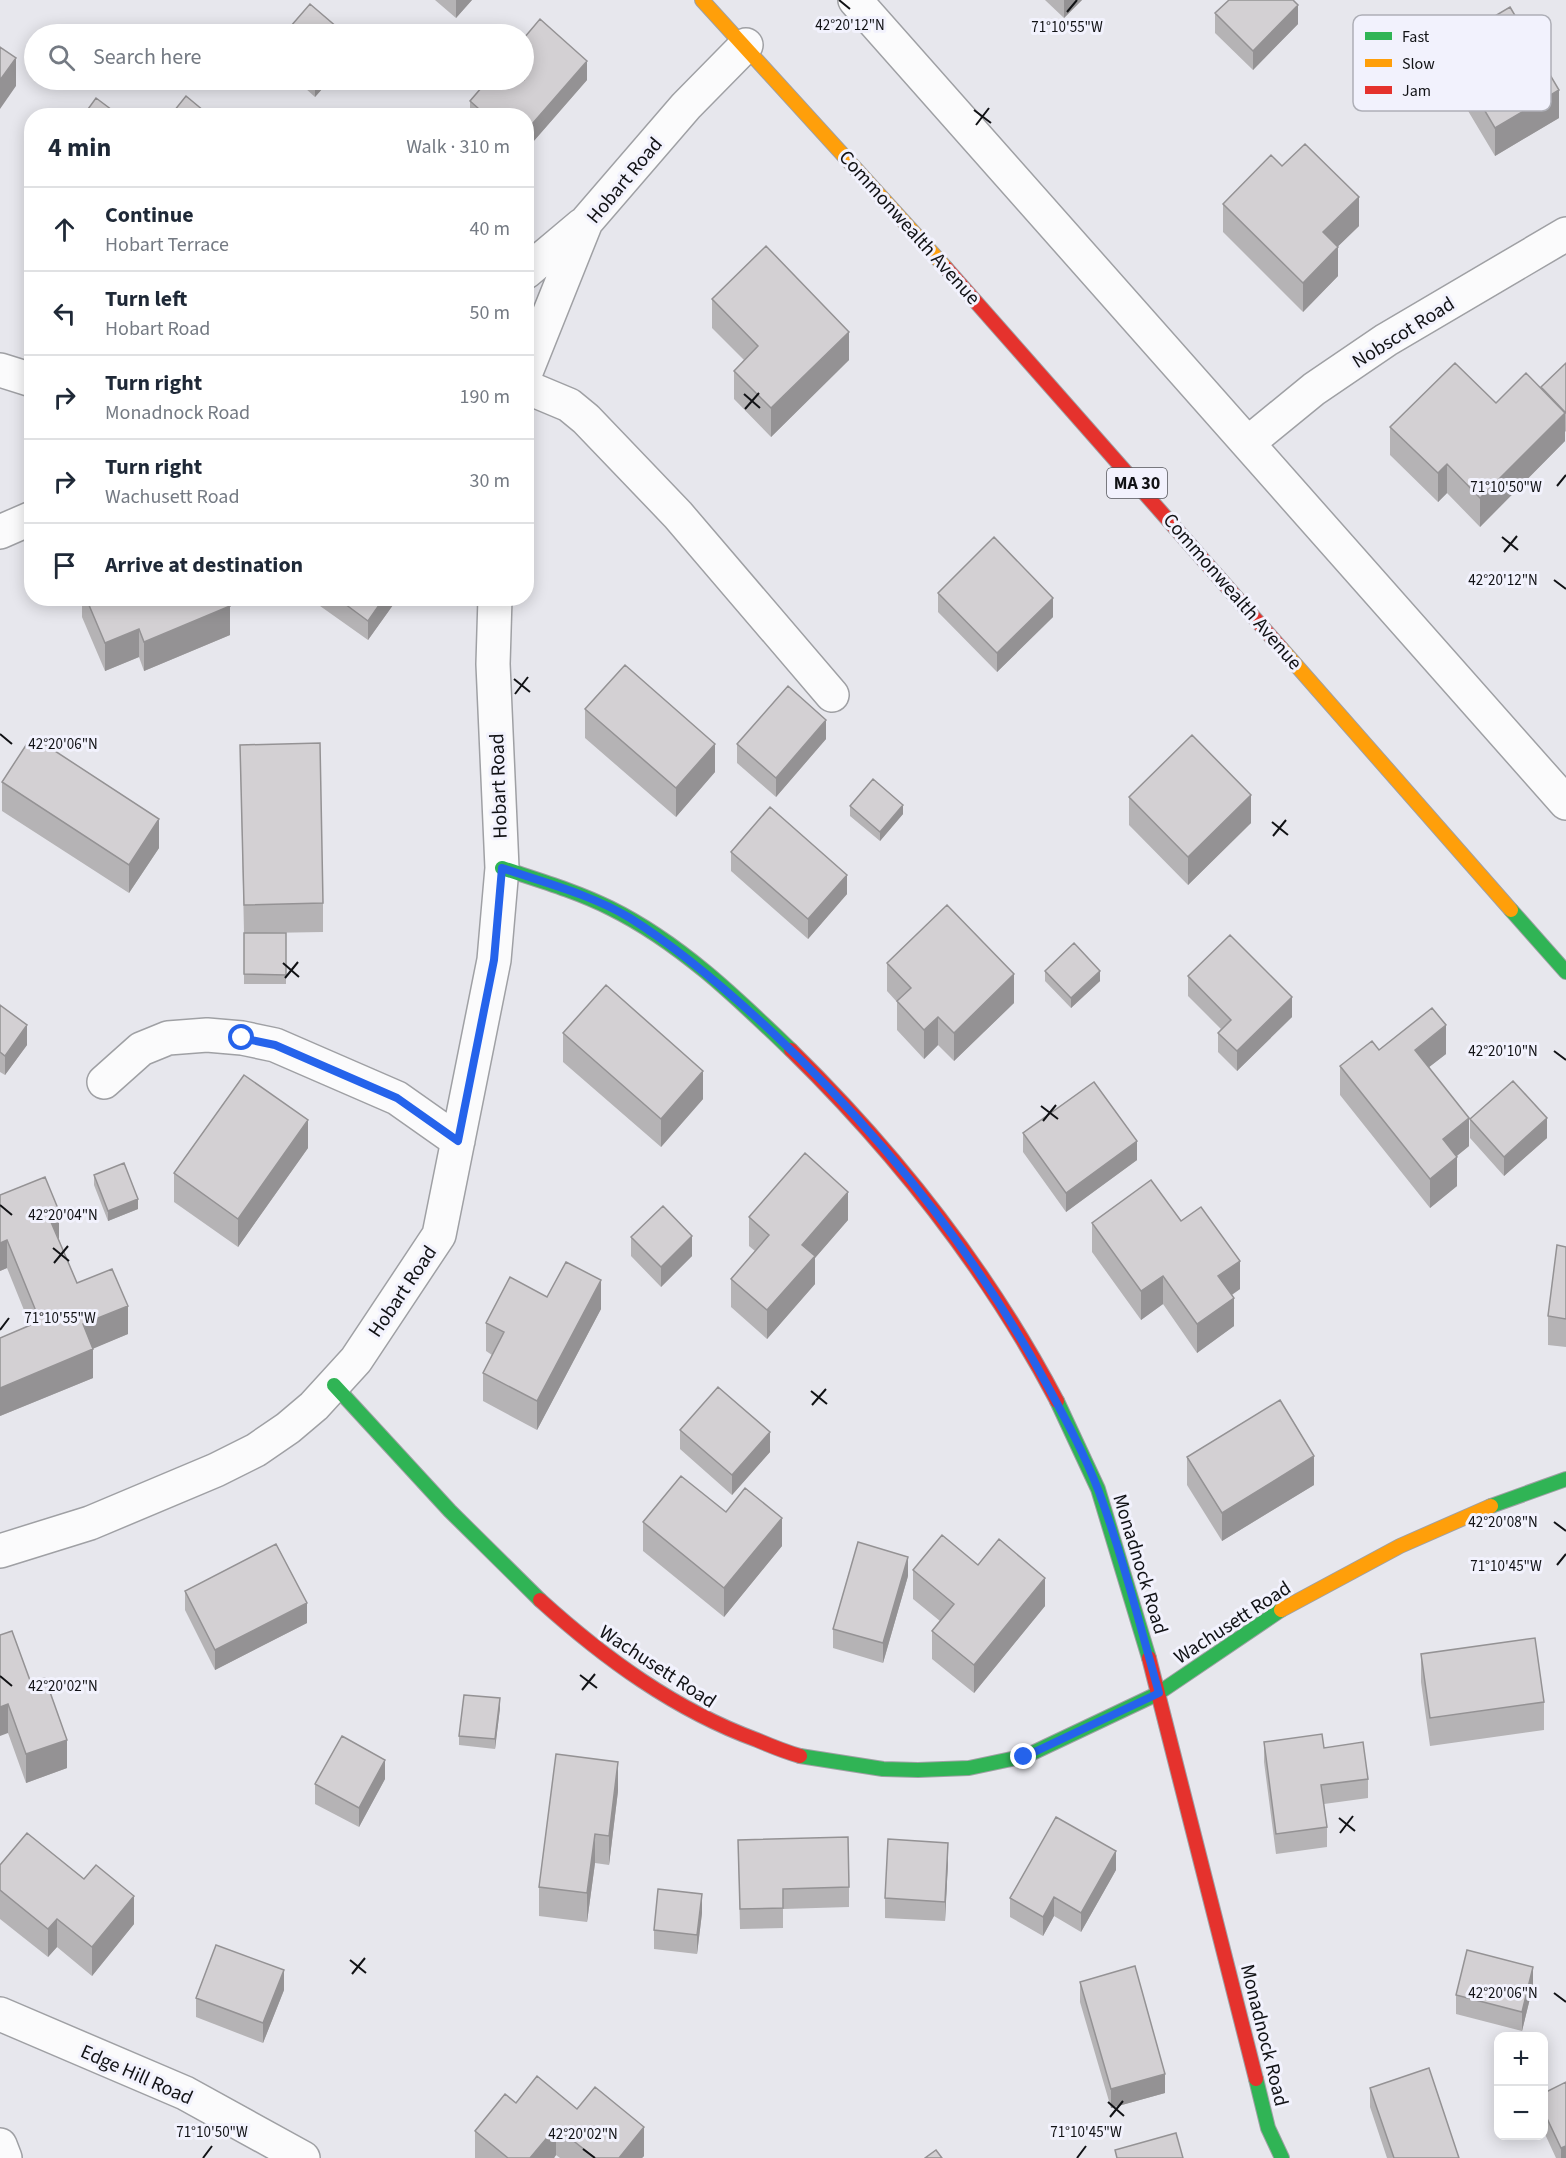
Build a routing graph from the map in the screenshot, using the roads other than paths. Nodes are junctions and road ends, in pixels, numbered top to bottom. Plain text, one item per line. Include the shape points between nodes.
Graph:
1 (702, 0) edge
2 (855, 0) edge
3 (746, 45) junction
4 (586, 222) junction
5 (1566, 234) edge
6 (534, 265) edge
7 (534, 352) edge
8 (0, 370) edge
9 (24, 378) edge
10 (534, 390) edge
11 (1248, 443) junction
12 (24, 522) edge
13 (0, 532) edge
14 (495, 606) edge
15 (832, 695) dead end
16 (1566, 803) edge
17 (502, 868) junction
18 (1566, 972) edge
19 (104, 1082) dead end
20 (458, 1141) junction
21 (334, 1385) junction
22 (1566, 1479) edge
23 (0, 1551) edge
24 (1159, 1693) junction
25 (0, 2014) edge
26 (0, 2145) edge
27 (5, 2158) edge
28 (303, 2158) edge
29 (1282, 2158) edge

1 - 3 street, Commonwealth Avenue / MA 30
2 - 11 street
3 - 4 street, Hobart Road via 686,106
3 - 18 street, Commonwealth Avenue / MA 30 via 1157,505
4 - 6 street
4 - 7 street, Hobart Road
5 - 11 street, Nobscot Road via 1386,340 1314,389
8 - 9 street
10 - 15 street via 569,405 586,419 678,515
11 - 16 street
12 - 13 street
14 - 17 street, Hobart Road
17 - 20 street, Hobart Road via 494,960
17 - 24 street, Monadnock Road via 585,896 663,940 745,1007 828,1085 924,1194 985,1279 1064,1417 1099,1491
19 - 20 street via 141,1049 168,1038 242,1038 275,1045 397,1098
20 - 21 street, Hobart Road via 439,1235 356,1360
21 - 23 street, Hobart Road via 288,1428 226,1465 90,1523
21 - 24 street, Wachusett Road via 520,1582 584,1641 698,1718 758,1744 821,1762 873,1768 927,1772 975,1768 1024,1757
22 - 24 street, Wachusett Road via 1418,1537 1273,1614
24 - 29 street, Monadnock Road via 1268,2128
25 - 28 street, Edge Hill Road via 184,2093
26 - 27 street

